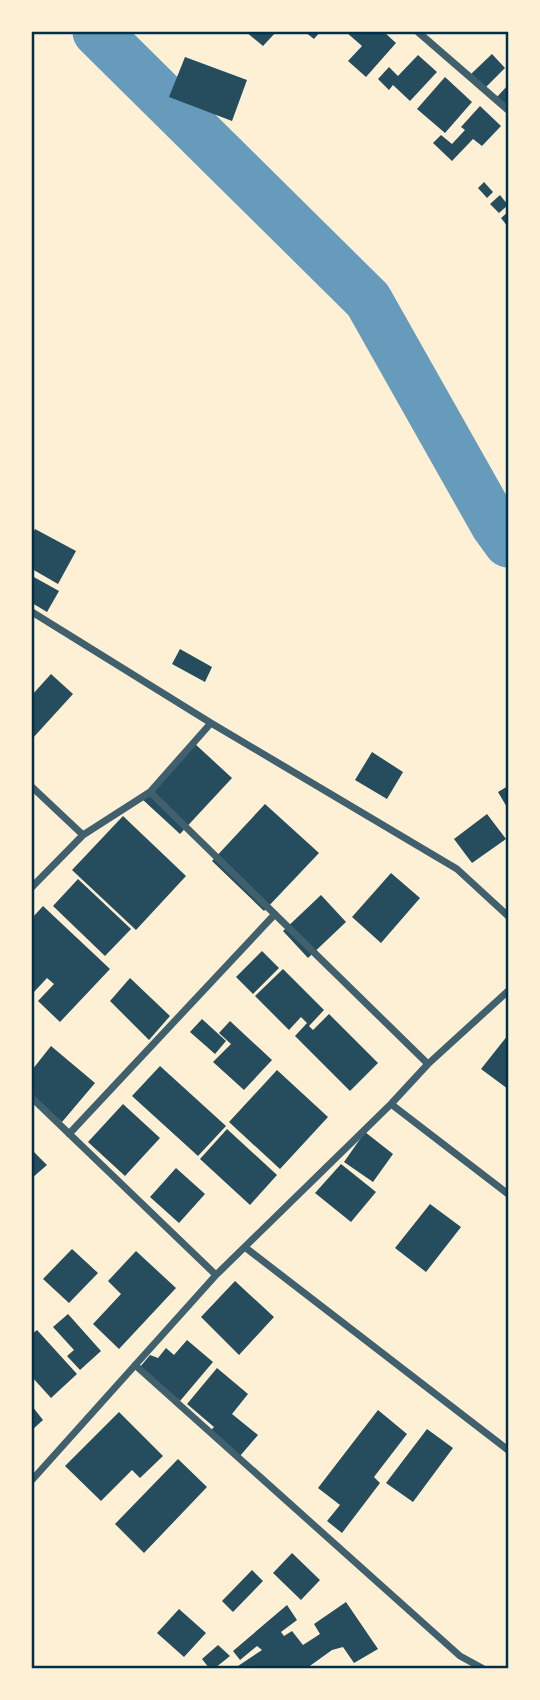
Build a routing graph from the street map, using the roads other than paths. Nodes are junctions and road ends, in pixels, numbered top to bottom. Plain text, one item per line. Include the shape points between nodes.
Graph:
1 (418, 32) edge
2 (509, 110) edge
3 (32, 612) edge
4 (211, 723) junction
5 (32, 787) edge
6 (150, 792) junction
7 (83, 835) junction
8 (32, 887) edge
9 (275, 914) junction
10 (509, 916) edge
11 (509, 991) edge
12 (428, 1063) junction
13 (32, 1098) edge
14 (391, 1104) junction
15 (69, 1134) junction
16 (509, 1194) edge
17 (246, 1248) junction
18 (216, 1275) junction
19 (135, 1365) junction
20 (509, 1450) edge
21 (32, 1479) edge
22 (482, 1668) edge

1 - 2 street
3 - 4 street
4 - 6 street
4 - 10 street via 457,869
5 - 7 street
6 - 7 street
6 - 9 street
7 - 8 street
9 - 12 street
9 - 15 street
11 - 12 street
12 - 14 street
13 - 15 street
14 - 16 street
14 - 17 street
15 - 18 street
17 - 18 street
17 - 20 street
18 - 19 street
19 - 21 street
19 - 22 street via 460,1656

